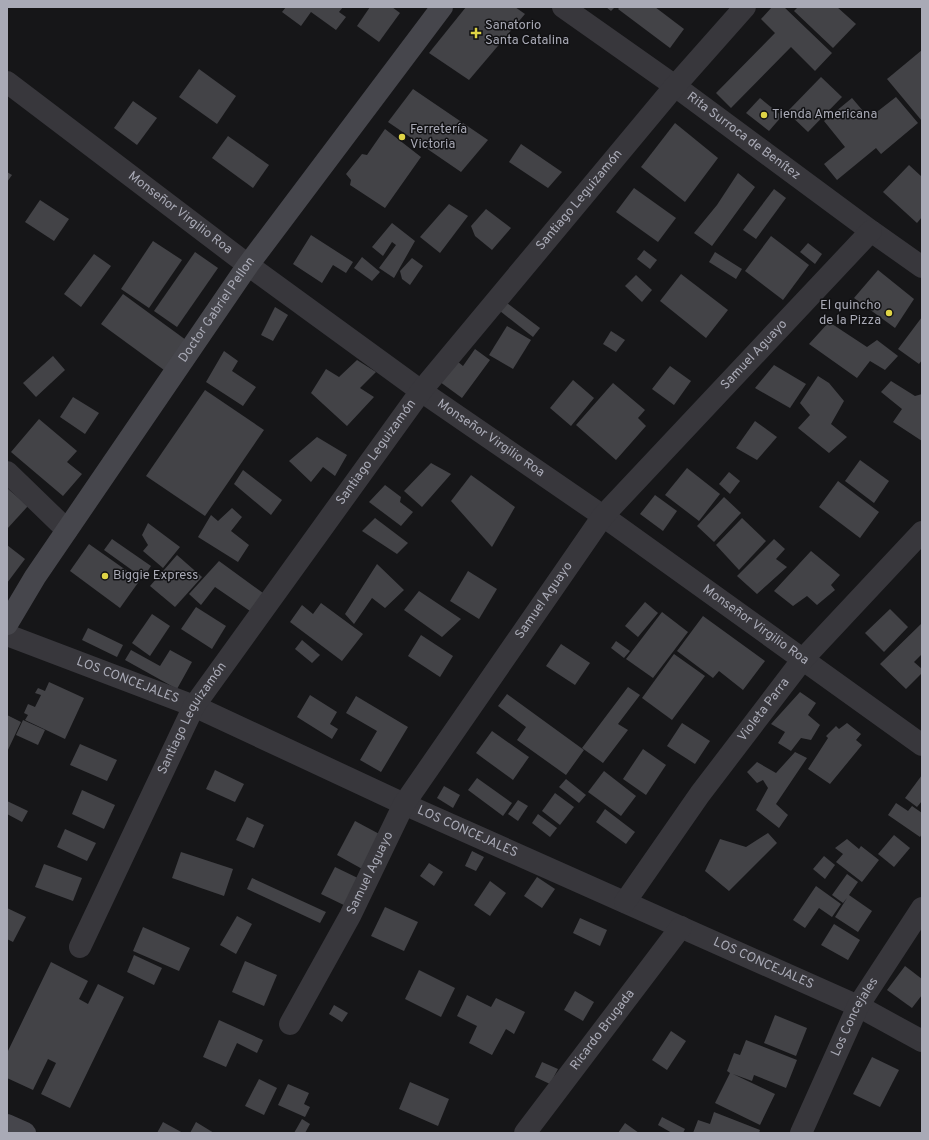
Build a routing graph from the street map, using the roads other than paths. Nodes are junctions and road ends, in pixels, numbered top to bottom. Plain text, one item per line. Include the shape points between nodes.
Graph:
1 (563, 7) edge
2 (745, 7) edge
3 (440, 8) edge
4 (7, 82) edge
5 (675, 86) junction
6 (871, 231) junction
7 (248, 265) junction
8 (922, 267) edge
9 (421, 391) junction
10 (7, 472) edge
11 (603, 516) junction
12 (67, 530) junction
13 (922, 532) edge
14 (7, 624) edge
15 (7, 635) edge
16 (803, 659) junction
17 (194, 706) junction
18 (922, 745) edge
19 (404, 804) junction
20 (625, 902) junction
21 (922, 908) edge
22 (681, 928) junction
23 (80, 947) dead end
24 (858, 1006) junction
25 (290, 1024) dead end
26 (922, 1041) edge
27 (7, 1125) edge
28 (25, 1133) edge
29 (525, 1133) edge
30 (801, 1133) edge

1 - 5 street, Rita Surroca de Benítez
2 - 5 street, Santiago Leguizamón
3 - 7 street, Doctor Gabriel Pellon
4 - 7 street, Monseñor Virgilio Roa
5 - 6 street, Rita Surroca de Benítez
5 - 9 street, Santiago Leguizamón
6 - 8 street, Rita Surroca de Benítez
6 - 11 street, Samuel Aguayo
7 - 9 street, Monseñor Virgilio Roa
7 - 12 street, Doctor Gabriel Pellon
9 - 11 street, Monseñor Virgilio Roa
9 - 17 street, Santiago Leguizamón
10 - 12 street
11 - 16 street, Monseñor Virgilio Roa
11 - 19 street, Samuel Aguayo
12 - 14 street, Doctor Gabriel Pellon
13 - 16 street, Violeta Parra
15 - 17 street, LOS CONCEJALES
16 - 18 street, Monseñor Virgilio Roa
16 - 20 street, Violeta Parra via 700,794
17 - 19 street, LOS CONCEJALES
17 - 23 street, Santiago Leguizamón
19 - 20 street, LOS CONCEJALES
19 - 25 street, Samuel Aguayo via 350,916
20 - 22 street, LOS CONCEJALES
21 - 24 street, Los Concejales
22 - 24 street, LOS CONCEJALES
22 - 29 street, Ricardo Brugada
24 - 26 street, LOS CONCEJALES
24 - 30 street, Los Concejales
27 - 28 street

